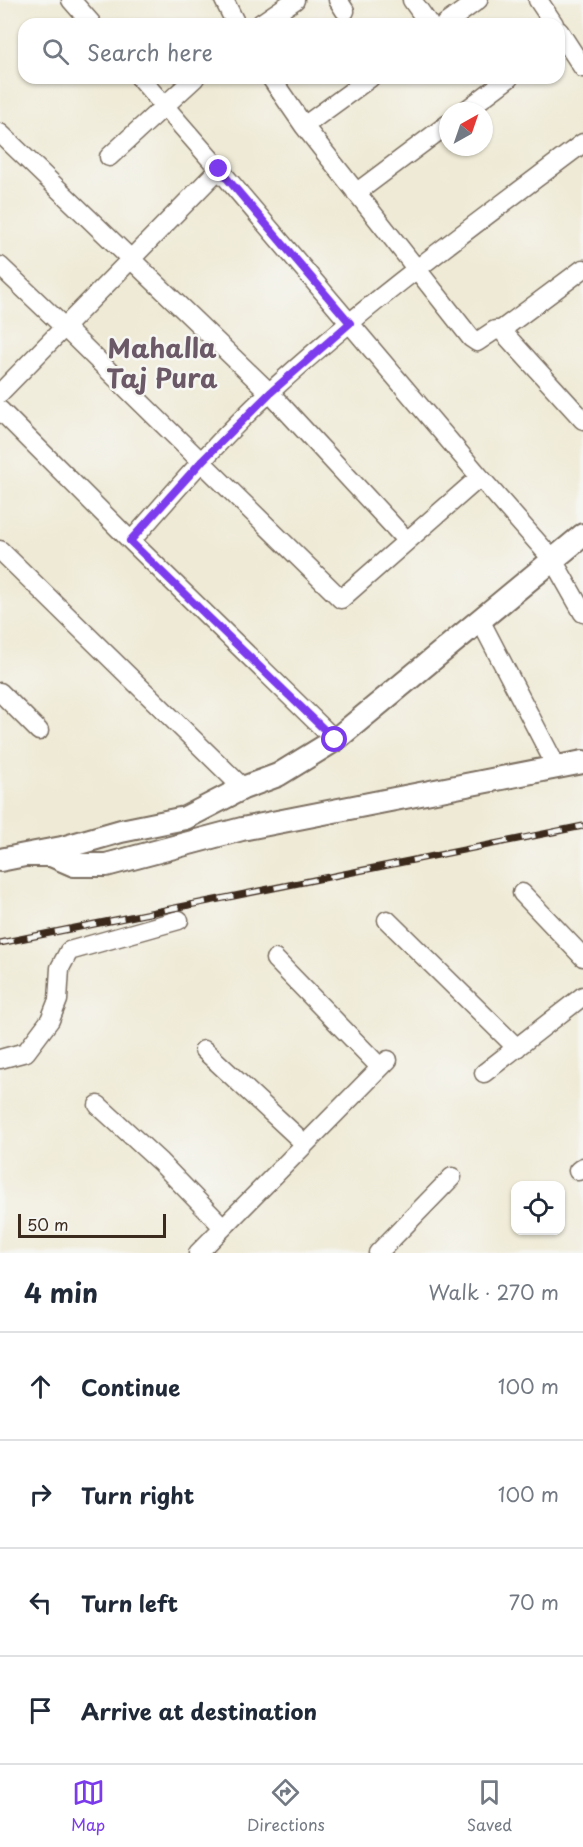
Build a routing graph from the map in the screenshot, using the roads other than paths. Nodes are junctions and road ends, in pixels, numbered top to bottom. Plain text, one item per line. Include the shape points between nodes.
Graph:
1 (71, 0) edge
2 (224, 0) edge
3 (295, 0) edge
4 (412, 0) edge
5 (478, 0) edge
6 (538, 0) edge
7 (88, 18) edge
8 (233, 18) edge
9 (269, 18) edge
10 (425, 18) edge
11 (453, 18) edge
12 (549, 18) edge
13 (565, 42) edge
14 (583, 68) edge
15 (145, 84) edge
16 (188, 84) edge
17 (275, 84) edge
18 (362, 84) edge
19 (501, 84) edge
20 (477, 102) edge
21 (163, 105) junction
22 (304, 126) junction
23 (439, 131) edge
24 (0, 133) edge
25 (583, 143) edge
26 (109, 157) dead end
27 (219, 169) junction
28 (356, 193) junction
29 (130, 259) junction
30 (0, 266) edge
31 (417, 269) junction
32 (583, 269) edge
33 (350, 323) junction
34 (64, 327) junction
35 (501, 330) junction
36 (0, 393) edge
37 (270, 393) junction
38 (0, 410) edge
39 (583, 420) edge
40 (202, 461) junction
41 (480, 477) junction
42 (583, 535) edge
43 (130, 541) junction
44 (406, 541) junction
45 (0, 550) edge
46 (553, 560) junction
47 (583, 613) edge
48 (480, 620) junction
49 (0, 692) edge
50 (39, 731) dead end
51 (335, 740) junction
52 (583, 762) edge
53 (558, 768) junction
54 (243, 788) junction
55 (25, 855) junction
56 (0, 860) edge
57 (522, 894) dead end
58 (179, 920) dead end
59 (387, 920) dead end
60 (583, 957) edge
61 (275, 959) dead end
62 (583, 996) edge
63 (517, 1048) junction
64 (204, 1050) dead end
65 (0, 1059) edge
66 (484, 1073) dead end
67 (98, 1105) dead end
68 (305, 1144) junction
69 (452, 1177) dead end
70 (223, 1227) junction
71 (198, 1253) edge
72 (378, 1253) edge

1 - 7 street
2 - 8 street
3 - 9 street
4 - 10 street
5 - 11 street
6 - 12 street
13 - 14 street
15 - 21 street
16 - 21 street
17 - 22 street
18 - 22 street
19 - 20 street
21 - 26 street
21 - 27 street
22 - 28 street
23 - 28 street
24 - 29 street
25 - 31 street
27 - 29 street
27 - 33 street
28 - 31 street
29 - 34 street
29 - 37 street
30 - 34 street
31 - 33 street
31 - 35 street via 471,338 477,342
32 - 35 street
33 - 37 street
33 - 41 street
34 - 36 street
34 - 40 street
35 - 39 street
37 - 40 street
37 - 44 street
38 - 43 street
40 - 43 street
40 - 44 street via 341,599
41 - 44 street
41 - 46 street
42 - 46 street
43 - 51 street
45 - 54 street
46 - 47 street
46 - 48 street
48 - 51 street
48 - 53 street
49 - 50 street
51 - 54 street via 278,775
52 - 53 street
53 - 55 street via 242,829 106,866 74,865 51,855
54 - 55 street via 185,818
55 - 56 street
57 - 60 street
58 - 65 street via 69,951 60,968 58,1000 50,1020 26,1052
59 - 63 street
61 - 68 street via 384,1063
62 - 63 street
63 - 66 street
64 - 68 street
67 - 70 street via 160,1161
68 - 70 street
69 - 72 street
70 - 71 street

